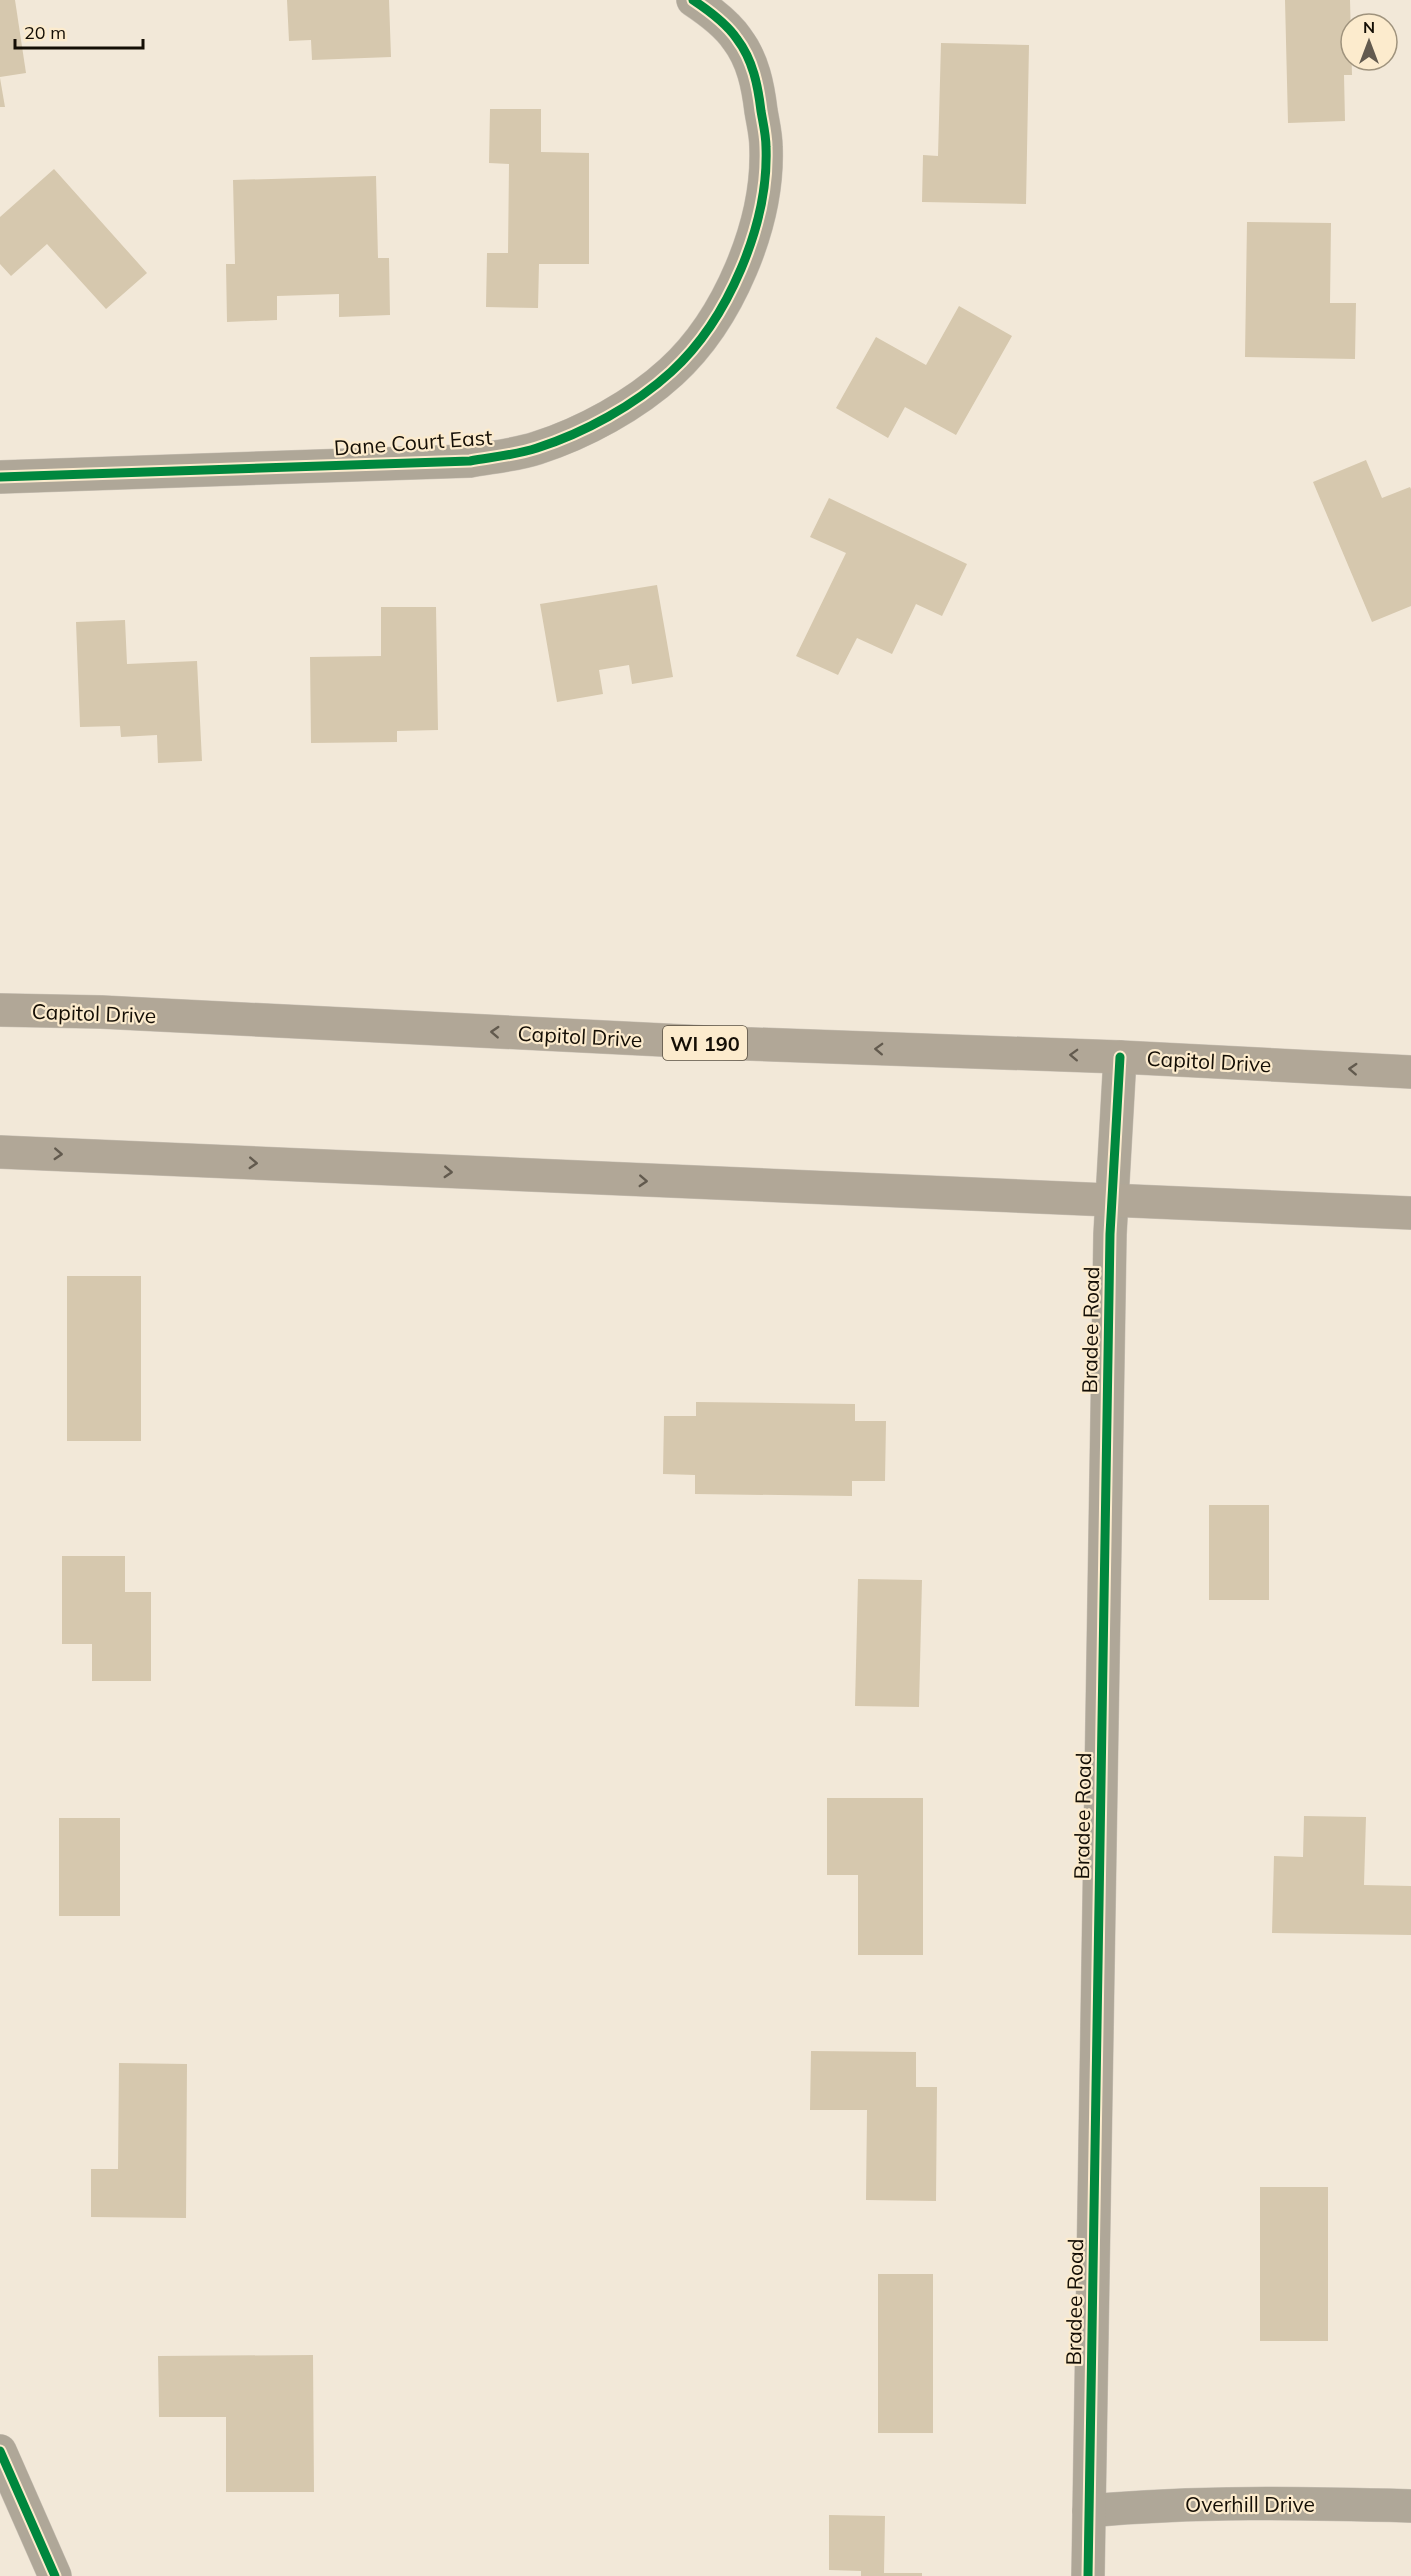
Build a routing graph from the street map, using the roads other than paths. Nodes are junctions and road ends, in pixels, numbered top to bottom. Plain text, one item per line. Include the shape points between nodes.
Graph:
1 (693, 0) edge
2 (0, 477) edge
3 (0, 1010) edge
4 (1120, 1057) junction
5 (1411, 1072) edge
6 (0, 1152) edge
7 (1112, 1203) junction
8 (1411, 1213) edge
9 (0, 2451) edge
10 (1411, 2506) edge
11 (1089, 2511) junction
12 (55, 2576) edge
13 (1088, 2576) edge

1 - 2 street, Dane Court East via 737,38 757,79 766,147 763,195 748,251 728,296 705,333 672,372 634,400 590,426 537,448 470,461
4 -> 3 main road, Capitol Drive / WI 190
5 -> 4 main road, Capitol Drive / WI 190
4 - 7 street, Bradee Road
6 -> 7 main road
7 - 8 main road
7 - 11 street, Bradee Road
9 - 12 street
10 - 11 street, Overhill Drive via 1259,2502 1163,2504
11 - 13 street, Bradee Road

